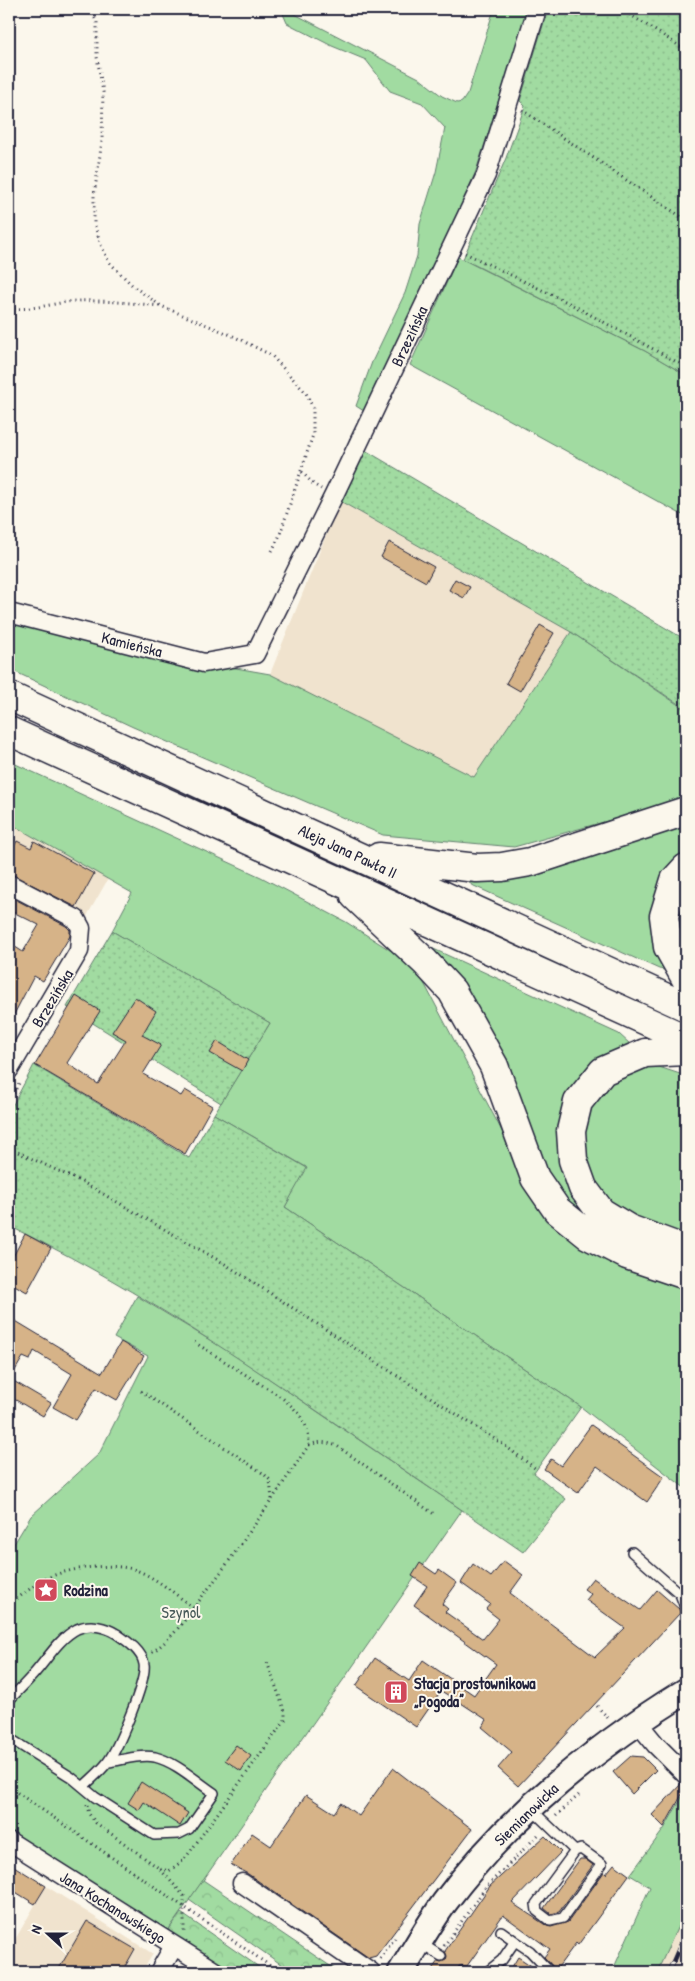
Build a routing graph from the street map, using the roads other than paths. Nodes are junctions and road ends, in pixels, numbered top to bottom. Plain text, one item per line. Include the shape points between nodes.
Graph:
1 (538, 9) edge
2 (9, 614) edge
3 (255, 654) joint
4 (9, 696) edge
5 (9, 731) edge
6 (686, 811) edge
7 (351, 853) junction
8 (686, 868) edge
9 (339, 881) junction
10 (9, 884) edge
11 (686, 979) edge
12 (686, 1007) edge
13 (686, 1039) edge
14 (686, 1051) edge
15 (9, 1070) edge
16 (686, 1250) edge
17 (686, 1276) edge
18 (632, 1552) dead end
19 (686, 1610) edge
20 (686, 1691) edge
21 (9, 1700) edge
22 (637, 1722) junction
23 (9, 1738) edge
24 (108, 1762) junction
25 (686, 1775) edge
26 (83, 1787) junction
27 (539, 1817) junction
28 (9, 1841) edge
29 (575, 1851) junction
30 (242, 1883) dead end
31 (501, 1931) dead end
32 (515, 1941) junction
33 (180, 1949) junction
34 (159, 1972) edge
35 (216, 1972) edge
36 (371, 1972) edge
37 (401, 1972) edge
38 (487, 1972) edge
39 (550, 1972) edge

1 - 3 street, Brzezińska via 486,175
2 - 3 street, Kamieńska via 204,663
4 - 7 main road, Aleja Jana Pawła II
5 - 9 main road, Aleja Jana Pawła II
6 - 7 main road via 530,862 502,867 477,868
7 - 12 main road, Aleja Jana Pawła II
8 - 11 main road via 675,880 664,916 668,946
9 - 13 main road, Aleja Jana Pawła II
9 - 17 main road via 452,991 494,1066 535,1178 557,1210 588,1235 627,1255
10 - 15 street, Brzezińska via 76,920 81,928 80,952
14 - 16 main road via 645,1053 603,1071 578,1102 571,1131 572,1160 583,1188 601,1212 628,1229
18 - 19 lane via 680,1594
20 - 22 main road, Siemianowicka
21 - 24 lane via 66,1637 88,1626 113,1632 143,1658 145,1667 144,1678 120,1740
22 - 25 street
22 - 27 main road, Siemianowicka via 586,1759
23 - 26 lane
24 - 26 lane
24 - 26 lane via 154,1757 175,1766 214,1793 189,1829 179,1834 154,1835
27 - 29 lane
27 - 37 main road, Siemianowicka via 468,1873 445,1903 433,1951
28 - 33 street, Jana Kochanowskiego
29 - 29 lane via 536,1904 537,1911 550,1921 563,1918 602,1864 581,1849
30 - 36 street
31 - 32 lane
32 - 38 lane via 502,1960
32 - 39 lane
33 - 34 street
33 - 35 street, Jana Kochanowskiego

